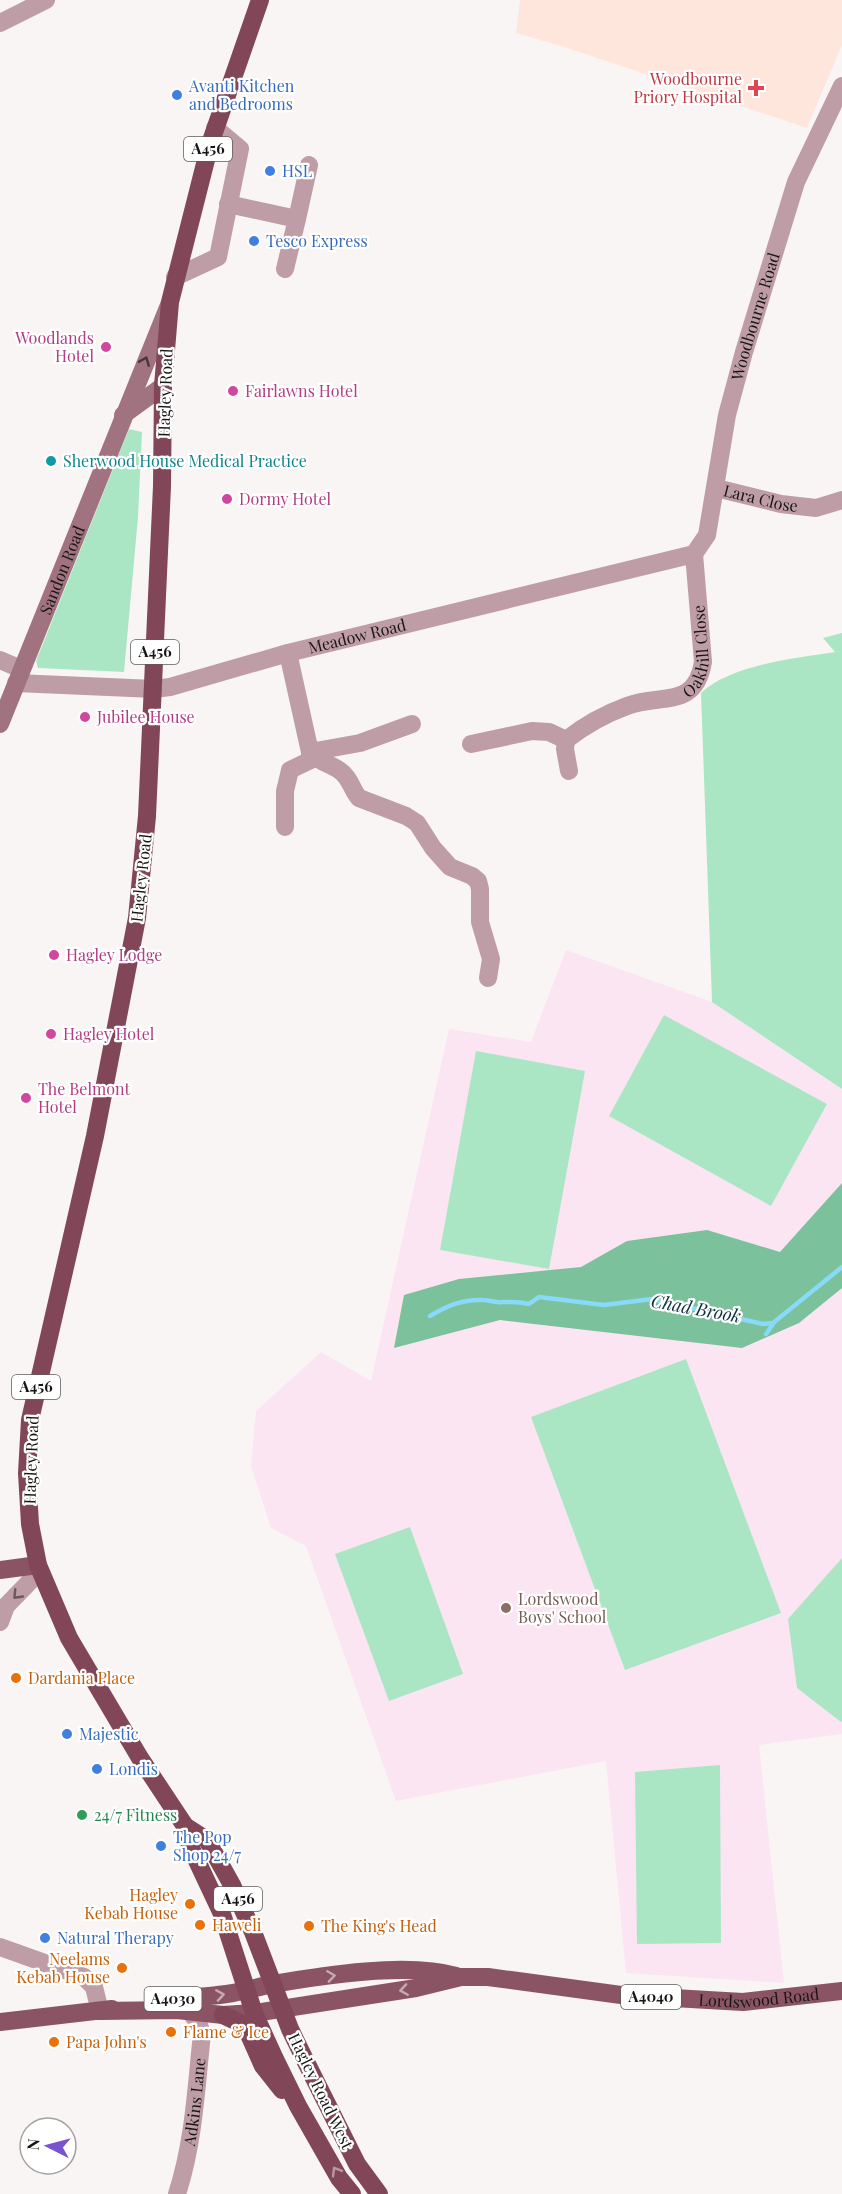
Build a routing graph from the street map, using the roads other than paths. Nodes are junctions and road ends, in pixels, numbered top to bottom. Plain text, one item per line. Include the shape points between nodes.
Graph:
1 (46, 0) edge
2 (260, 0) edge
3 (0, 23) edge
4 (842, 86) edge
5 (215, 128) junction
6 (309, 165) dead end
7 (228, 204) junction
8 (297, 219) junction
9 (285, 269) dead end
10 (175, 277) junction
11 (170, 302) junction
12 (164, 386) junction
13 (123, 415) junction
14 (716, 488) junction
15 (842, 500) edge
16 (694, 554) junction
17 (288, 653) junction
18 (0, 660) edge
19 (19, 676) junction
20 (154, 689) junction
21 (0, 724) edge
22 (412, 724) dead end
23 (566, 740) junction
24 (471, 744) dead end
25 (312, 755) junction
26 (569, 771) dead end
27 (285, 827) dead end
28 (488, 978) dead end
29 (39, 1568) junction
30 (0, 1570) edge
31 (0, 1622) edge
32 (185, 1826) junction
33 (0, 1947) edge
34 (461, 1977) junction
35 (273, 1984) junction
36 (247, 1990) junction
37 (842, 1991) edge
38 (100, 2011) junction
39 (190, 2011) junction
40 (269, 2011) junction
41 (223, 2015) junction
42 (0, 2022) edge
43 (298, 2106) junction
44 (177, 2194) edge
45 (352, 2194) edge
46 (379, 2194) edge

1 - 3 street
2 - 5 highway, Hagley Road / A456
4 - 14 street, Woodbourne Road via 792,193 727,415
5 - 7 street via 240,148
5 - 10 highway, Hagley Road / A456
6 - 8 street
7 - 8 street
7 - 10 street via 218,257
8 - 9 street
10 - 11 highway, Hagley Road / A456
11 - 12 highway, Hagley Road / A456
13 -> 11 main road, Sandon Road
12 - 13 main road
12 - 20 highway, Hagley Road / A456
13 - 19 main road, Sandon Road
14 - 15 street, Lara Close via 781,504 816,507
14 - 16 street, Woodbourne Road via 707,535
16 - 17 street, Meadow Road
16 - 23 street, Oakhill Close via 703,662 695,686 672,698 630,704
17 - 20 street, Meadow Road
17 - 25 street
18 - 19 street
19 - 20 street, Meadow Road
19 - 21 main road, Sandon Road
20 - 29 highway, Hagley Road / A456 via 137,918 95,1136 30,1420 30,1524
22 - 25 street
23 - 24 street via 532,730
23 - 26 street
25 - 27 street via 290,770 285,790
25 - 28 street via 340,770 359,798 417,823 450,867 478,880 480,922 491,959
29 - 30 main road
29 -> 31 street via 6,1606
29 - 32 highway, Hagley Road / A456 via 69,1638
32 - 35 highway, Hagley Road / A456 via 207,1840 232,1886
32 - 36 highway, Hagley Road / A456 via 190,1846 222,1914
33 - 38 street via 84,1977 94,1987
35 -> 34 main road, Lordswood Road / A4040 via 379,1971 441,1972
34 - 37 main road, Lordswood Road / A4040 via 488,1977 621,1995 743,2002
34 -> 40 main road, Lordswood Road / A4040
35 - 36 main road, Lordswood Road / A4040
35 - 40 highway, Hagley Road West / A456
38 -> 36 main road, A4030
36 - 40 highway, Hagley Road West / A456
38 - 39 main road, A4030
38 - 42 main road, A4030
39 - 41 main road, A4030
39 - 44 street, Adkins Lane via 202,2034 186,2168
40 - 41 main road, A4030
40 - 43 highway, Hagley Road West / A456
40 - 46 highway, Hagley Road West / A456 via 306,2062 357,2164
41 - 43 highway, A456 via 247,2030 263,2066
45 -> 43 highway, Hagley Road West / A456

